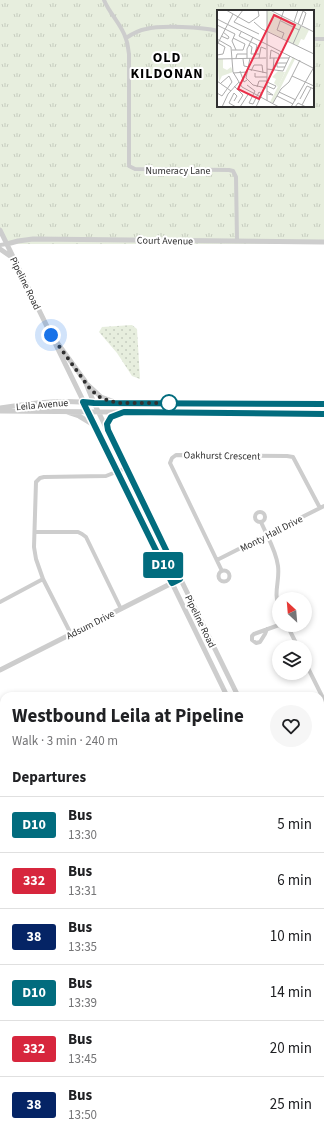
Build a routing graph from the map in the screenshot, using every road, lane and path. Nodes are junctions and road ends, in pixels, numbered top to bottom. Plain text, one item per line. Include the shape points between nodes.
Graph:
1 (104, 0) edge
2 (217, 31) edge
3 (126, 38) junction
4 (0, 230) edge
5 (237, 241) junction
6 (324, 242) edge
7 (7, 244) junction
8 (0, 245) edge
9 (0, 249) edge
10 (14, 258) junction
11 (51, 335) junction
12 (85, 382) junction
13 (83, 402) junction
14 (94, 403) junction
15 (117, 403) junction
16 (324, 404) edge
17 (0, 408) edge
18 (0, 411) edge
19 (65, 411) junction
20 (87, 411) junction
21 (99, 412) junction
22 (124, 412) junction
23 (324, 414) edge
24 (95, 426) junction
25 (108, 430) junction
26 (126, 468) junction
27 (118, 472) junction
28 (322, 507) edge
29 (262, 522) dead end
30 (35, 532) junction
31 (267, 535) junction
32 (217, 560) junction
33 (222, 571) dead end
34 (43, 579) junction
35 (180, 579) junction
36 (172, 583) junction
37 (276, 592) edge
38 (0, 602) edge
39 (121, 609) junction
40 (272, 627) edge
41 (267, 629) dead end
42 (71, 634) junction
43 (0, 670) edge
44 (312, 676) edge
45 (225, 692) edge
46 (236, 692) edge
47 (320, 692) edge

1 - 3 street, Numeracy Lane
2 - 3 street via 208,28 146,28
3 - 5 street, Numeracy Lane via 129,54 129,166 135,169 233,171 236,176
4 - 7 street, Pipeline Road
5 - 6 street, Court Avenue
5 - 7 street, Court Avenue via 33,239
7 - 8 street
7 - 10 street, Pipeline Road
9 - 10 street
10 - 11 street, Pipeline Road
11 - 12 street, Pipeline Road
11 - 13 street, Pipeline Road
12 - 14 street, Pipeline Road
12 - 15 street via 101,398
13 - 14 street, Leila Avenue
13 - 17 street, Leila Avenue via 50,402
13 - 20 street, Pipeline Road
14 - 15 street, Leila Avenue
14 - 21 street, Pipeline Road
15 - 16 street, Leila Avenue
18 - 19 street, Leila Avenue
19 - 20 street, Leila Avenue
19 - 24 street
20 - 21 street, Leila Avenue
20 - 24 street, Pipeline Road
21 - 22 street, Leila Avenue
21 - 25 street, Pipeline Road
22 - 23 street, Leila Avenue
22 - 25 street via 111,417 107,424
24 - 27 street, Pipeline Road
25 - 26 street, Pipeline Road
26 - 27 street
26 - 35 street, Pipeline Road
27 - 30 street via 101,476 40,478 36,482
27 - 36 street, Pipeline Road
28 - 31 street, Monty Hall Drive
28 - 32 street, Oakhurst Crescent via 293,457 176,455 170,463
29 - 31 street
30 - 34 street via 36,559
30 - 39 street via 78,532 86,537
31 - 32 street, Monty Hall Drive
31 - 37 street via 277,557 279,573
32 - 33 street, Oakhurst Crescent
34 - 38 street
34 - 42 street
35 - 36 street, Adsum Drive
35 - 46 street, Pipeline Road
36 - 39 street, Adsum Drive
36 - 45 street, Pipeline Road
39 - 42 street, Adsum Drive
40 - 41 street
42 - 43 street, Adsum Drive
44 - 47 street

